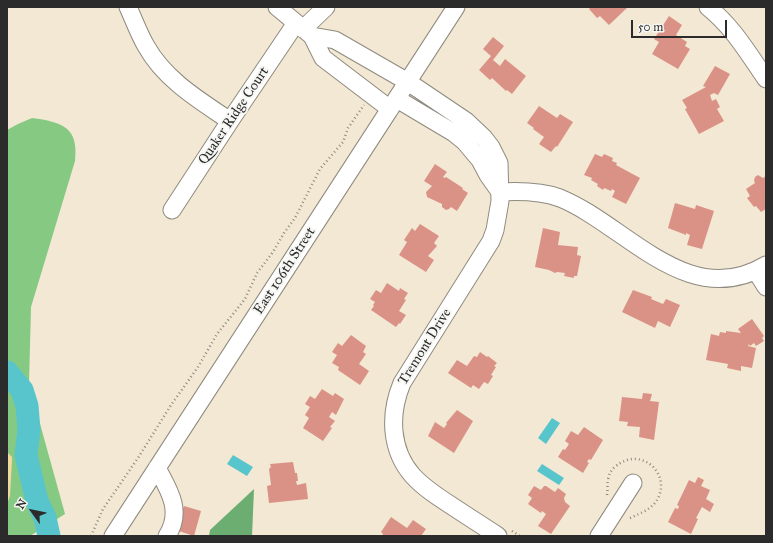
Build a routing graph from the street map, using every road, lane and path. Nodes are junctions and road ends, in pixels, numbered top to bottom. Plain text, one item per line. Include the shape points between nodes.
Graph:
1 (128, 7) edge
2 (326, 7) edge
3 (456, 7) edge
4 (708, 7) edge
5 (280, 8) edge
6 (304, 29) junction
7 (766, 79) edge
8 (408, 82) junction
9 (371, 96) junction
10 (393, 104) junction
11 (230, 121) junction
12 (500, 192) junction
13 (172, 210) dead end
14 (761, 268) edge
15 (766, 287) edge
16 (157, 468) junction
17 (633, 483) dead end
18 (503, 532) edge
19 (91, 536) edge
20 (113, 536) edge
21 (167, 536) edge
22 (520, 536) edge
23 (599, 536) edge

1 - 11 street via 147,47 171,78
2 - 6 street, Quaker Ridge Court
3 - 8 street, East 106th Street
4 - 7 street via 735,33
5 - 6 street
6 - 8 street, Tremont Drive via 335,40
6 - 9 street via 323,58
6 - 11 street, Quaker Ridge Court
8 - 10 street, East 106th Street
8 - 12 street, Tremont Drive via 466,121 492,147 499,163
9 - 10 street
9 - 19 path via 348,128 343,142 320,169 295,218 257,273 245,300 217,334 198,367 103,509
10 - 12 street via 454,133 464,141 480,160
10 - 16 street, East 106th Street
11 - 13 street, Quaker Ridge Court
12 - 14 street via 522,191 558,198 604,223 667,265 702,278 744,276
12 - 18 street, Tremont Drive via 491,241 402,384 394,406 393,418 397,448 413,476 432,493
14 - 15 street
16 - 20 street, East 106th Street
16 - 21 street via 173,500 173,521
17 - 23 street
18 - 22 path

